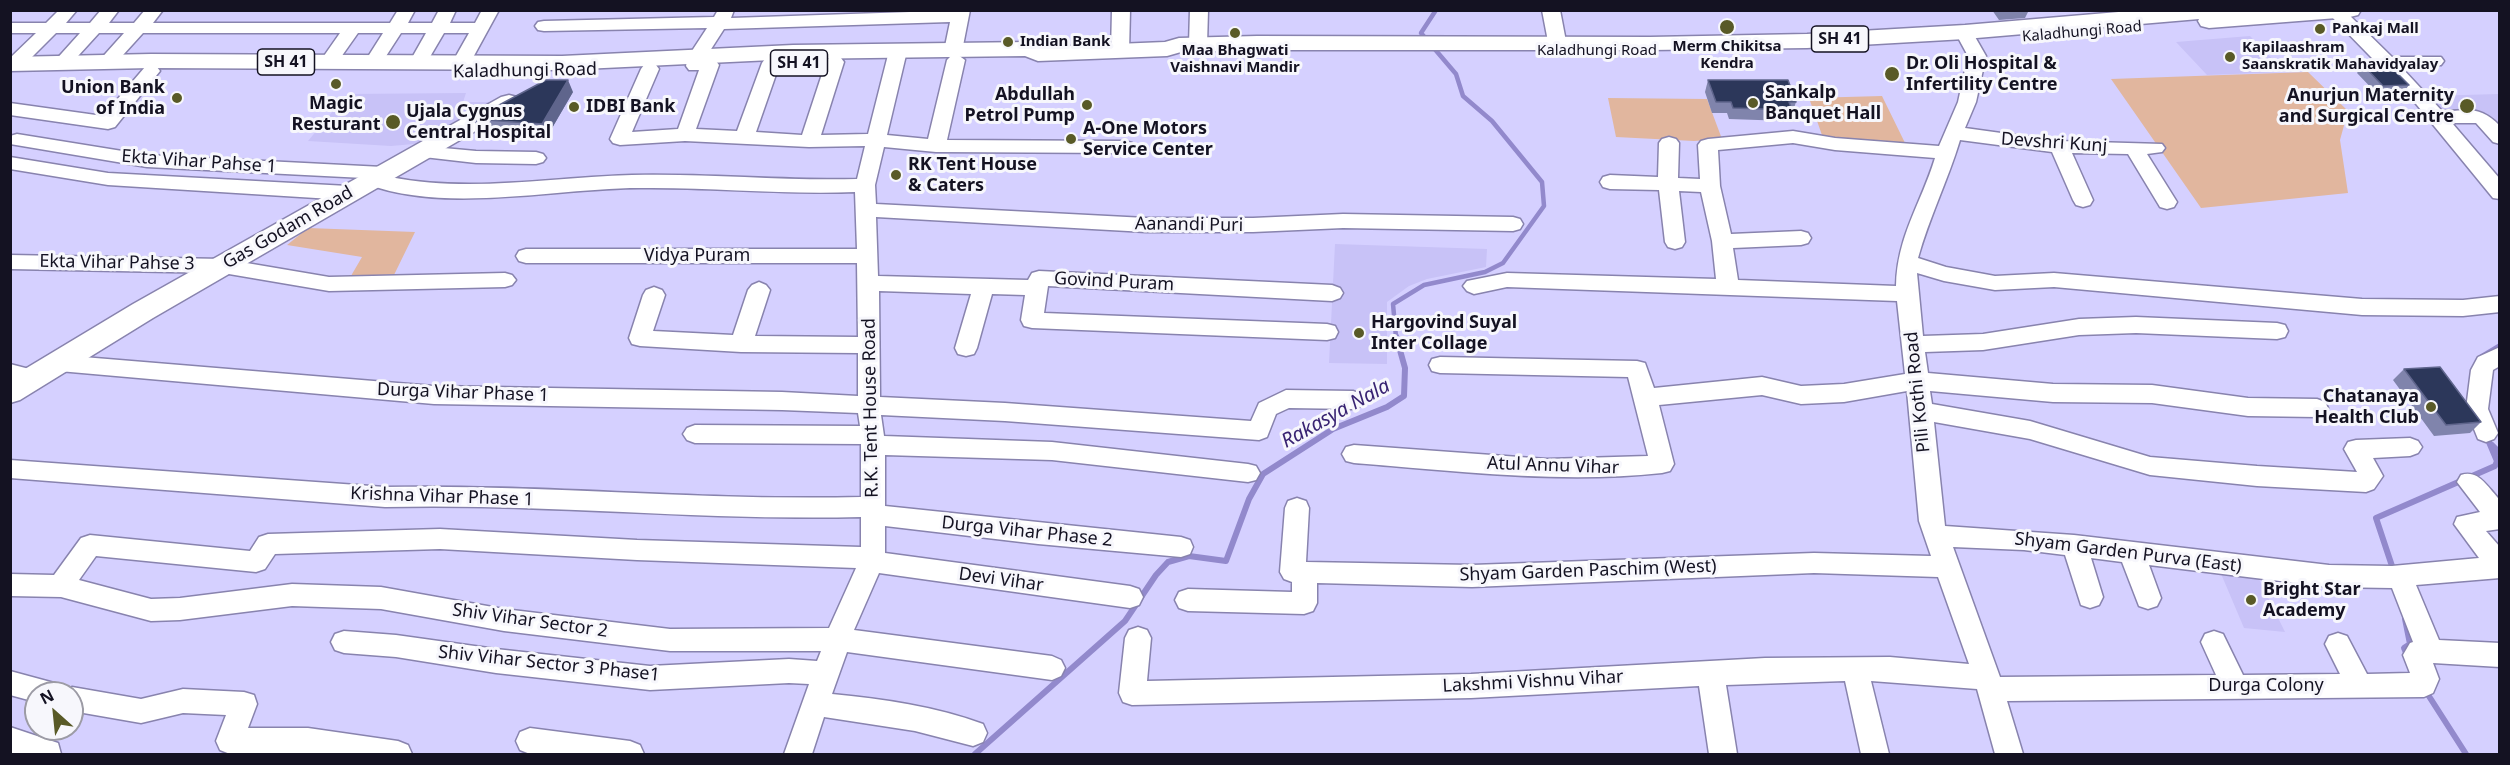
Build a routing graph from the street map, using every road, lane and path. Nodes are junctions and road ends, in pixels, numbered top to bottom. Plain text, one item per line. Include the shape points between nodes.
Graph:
1 (69, 10) edge
2 (111, 10) edge
3 (155, 10) edge
4 (406, 10) edge
5 (448, 10) edge
6 (491, 10) edge
7 (1120, 10) edge
8 (1199, 10) edge
9 (1551, 10) edge
10 (2228, 10) edge
11 (2345, 11) edge
12 (960, 13) edge
13 (2195, 15) edge
14 (721, 19) edge
15 (544, 26) dead end
16 (139, 27) junction
17 (10, 28) edge
18 (52, 28) junction
19 (95, 28) junction
20 (482, 28) junction
21 (437, 29) junction
22 (351, 30) junction
23 (394, 30) junction
24 (1966, 36) junction
25 (1198, 45) junction
26 (1275, 47) junction
27 (1558, 48) junction
28 (1167, 50) junction
29 (1120, 52) junction
30 (897, 56) junction
31 (955, 56) junction
32 (2435, 61) dead end
33 (107, 62) junction
34 (835, 62) junction
35 (62, 63) junction
36 (373, 63) junction
37 (418, 63) junction
38 (701, 63) junction
39 (771, 63) junction
40 (2389, 63) junction
41 (312, 65) junction
42 (12, 67) edge
43 (459, 67) junction
44 (650, 69) junction
45 (151, 71) junction
46 (547, 78) junction
47 (10, 110) edge
48 (2438, 117) junction
49 (685, 135) junction
50 (745, 137) junction
51 (2499, 138) edge
52 (17, 140) dead end
53 (877, 140) junction
54 (809, 141) junction
55 (1669, 143) dead end
56 (1950, 143) junction
57 (936, 146) junction
58 (1125, 147) dead end
59 (2059, 147) junction
60 (2134, 148) junction
61 (2155, 148) dead end
62 (422, 152) junction
63 (536, 158) dead end
64 (10, 163) edge
65 (379, 176) junction
66 (1610, 182) dead end
67 (1668, 184) junction
68 (865, 185) junction
69 (1710, 186) junction
70 (348, 193) junction
71 (2499, 193) edge
72 (2083, 200) dead end
73 (2167, 202) dead end
74 (866, 210) junction
75 (1513, 225) dead end
76 (1802, 238) dead end
77 (1722, 241) junction
78 (1674, 242) dead end
79 (526, 256) dead end
80 (867, 256) junction
81 (10, 262) edge
82 (1907, 262) junction
83 (223, 267) junction
84 (505, 280) dead end
85 (868, 283) junction
86 (1474, 286) dead end
87 (983, 287) junction
88 (1037, 288) junction
89 (1728, 288) junction
90 (759, 290) dead end
91 (1332, 292) dead end
92 (1907, 294) junction
93 (654, 295) dead end
94 (2499, 304) edge
95 (2277, 331) dead end
96 (1327, 332) dead end
97 (741, 344) junction
98 (1913, 344) junction
99 (869, 345) junction
100 (966, 348) dead end
101 (2499, 355) edge
102 (59, 363) junction
103 (1440, 365) dead end
104 (22, 375) edge
105 (1917, 381) junction
106 (2491, 385) edge
107 (10, 392) edge
108 (1646, 399) junction
109 (1353, 400) dead end
110 (869, 405) junction
111 (2317, 408) dead end
112 (1921, 411) junction
113 (2486, 433) dead end
114 (695, 434) dead end
115 (873, 440) junction
116 (2410, 447) dead end
117 (1354, 454) dead end
118 (10, 469) edge
119 (1248, 473) dead end
120 (2469, 482) dead end
121 (1298, 508) dead end
122 (873, 511) junction
123 (2499, 519) edge
124 (1936, 536) junction
125 (2074, 545) junction
126 (1181, 547) dead end
127 (2131, 550) junction
128 (872, 560) junction
129 (1948, 567) junction
130 (2499, 567) edge
131 (1305, 572) junction
132 (2400, 576) junction
133 (10, 585) edge
134 (61, 586) junction
135 (1130, 597) dead end
136 (2090, 597) dead end
137 (2148, 597) dead end
138 (1188, 600) dead end
139 (838, 639) junction
140 (1138, 639) dead end
141 (344, 642) dead end
142 (2214, 642) dead end
143 (2338, 644) dead end
144 (2430, 651) junction
145 (2499, 655) edge
146 (1052, 668) dead end
147 (1855, 669) junction
148 (827, 674) junction
149 (1711, 675) junction
150 (1989, 683) junction
151 (2235, 686) junction
152 (2360, 686) junction
153 (84, 701) edge
154 (817, 704) junction
155 (973, 733) dead end
156 (10, 740) edge
157 (530, 741) dead end
158 (48, 752) dead end
159 (398, 754) edge
160 (630, 754) edge
161 (798, 754) edge
162 (1723, 754) edge
163 (1875, 754) edge
164 (2009, 754) edge

1 - 18 street
2 - 19 street
3 - 16 street
4 - 23 street
5 - 21 street
6 - 20 street
7 - 29 street
8 - 25 street
9 - 27 street
10 - 13 main road, Kaladhungi Road / SH 41
11 - 13 main road, Kaladhungi Road / SH 41
11 - 40 street
12 - 14 street
12 - 31 street
13 - 24 main road, Kaladhungi Road / SH 41
14 - 15 street
14 - 38 street
16 - 19 street
16 - 22 street
16 - 33 street
17 - 18 street
18 - 19 street
18 - 42 street
19 - 35 street
20 - 21 street
20 - 43 street
21 - 23 street
21 - 37 street
22 - 23 street
22 - 41 street
23 - 36 street
24 - 27 main road, Kaladhungi Road / SH 41 via 1788,50
24 - 56 street, Pili Kothi Road via 1977,56 1967,102
25 - 26 main road, Kaladhungi Road / SH 41
25 - 28 main road, Kaladhungi Road / SH 41 via 1179,45
26 - 27 main road, Kaladhungi Road / SH 41
26 - 28 main road, Kaladhungi Road / SH 41 via 1178,54
28 - 29 main road, Kaladhungi Road / SH 41
29 - 31 main road, Kaladhungi Road / SH 41 via 1038,54 1029,60
30 - 31 main road, Kaladhungi Road / SH 41
30 - 34 main road, Kaladhungi Road / SH 41
30 - 38 main road, Kaladhungi Road / SH 41
30 - 53 street, R.K. Tent House Road
31 - 57 street
32 - 40 street
33 - 35 main road, Kaladhungi Road / SH 41
33 - 41 main road, Kaladhungi Road / SH 41
34 - 39 main road, Kaladhungi Road / SH 41
34 - 54 street
35 - 42 main road, Kaladhungi Road / SH 41
36 - 37 main road, Kaladhungi Road / SH 41
36 - 41 main road, Kaladhungi Road / SH 41
37 - 43 main road, Kaladhungi Road / SH 41
38 - 39 main road, Kaladhungi Road / SH 41
38 - 44 main road, Kaladhungi Road / SH 41
38 - 46 main road, Kaladhungi Road / SH 41
38 - 49 street
39 - 50 street
40 - 48 street
41 - 43 main road, Kaladhungi Road / SH 41
41 - 45 main road, Kaladhungi Road / SH 41
42 - 45 main road, Kaladhungi Road / SH 41
43 - 46 main road, Kaladhungi Road / SH 41
44 - 46 main road, Kaladhungi Road / SH 41
44 - 49 street via 620,139
45 - 47 street via 108,123
46 - 62 main road, Gas Godam Road
48 - 51 street via 2481,117
48 - 71 street
49 - 50 street
50 - 54 street
52 - 65 street, Ekta Vihar Pahse 1 via 147,161
53 - 54 street
53 - 57 street
53 - 68 street, R.K. Tent House Road
55 - 67 street
56 - 59 street, Devshri Kunj
56 - 69 street, Devshri Kunj via 1835,144 1793,137 1708,145
56 - 82 street, Pili Kothi Road
57 - 58 street
59 - 60 street, Devshri Kunj
59 - 72 street
60 - 61 street, Devshri Kunj
60 - 73 street
62 - 63 street
62 - 65 main road, Gas Godam Road
64 - 70 street via 108,179
65 - 68 street, Ekta Vihar Pahse 1 via 388,184 479,191 642,181
65 - 70 main road, Gas Godam Road
66 - 67 street
67 - 69 street
67 - 78 street
68 - 74 street, R.K. Tent House Road
69 - 77 street
70 - 83 main road, Gas Godam Road
74 - 75 street, Aanandi Puri via 1146,225 1343,221
74 - 80 street, R.K. Tent House Road
76 - 77 street
77 - 89 street
79 - 80 street, Vidya Puram
80 - 85 street, R.K. Tent House Road
81 - 83 street, Ekta Vihar Pahse 3
82 - 92 street, Pili Kothi Road
82 - 94 street via 1944,274 1995,283 2054,280 2362,307 2463,309
83 - 84 street, Ekta Vihar Pahse 3 via 329,284
83 - 102 main road, Gas Godam Road
85 - 87 street, Govind Puram
85 - 99 street, R.K. Tent House Road
86 - 89 street via 1507,280
87 - 88 street, Govind Puram
87 - 100 street
88 - 91 street, Govind Puram via 1039,278
88 - 96 street via 1032,320
89 - 92 street
90 - 97 street
92 - 98 street, Pili Kothi Road
93 - 97 street via 640,338
95 - 98 street via 2136,325 2079,327 1983,342
97 - 99 street
98 - 105 street, Pili Kothi Road
99 - 110 street, R.K. Tent House Road
101 - 106 street via 2482,370
102 - 104 main road, Gas Godam Road
102 - 110 street, Durga Vihar Phase 1 via 434,395
103 - 108 street via 1637,369
104 - 107 main road, Gas Godam Road
105 - 108 street via 1844,393 1801,395 1762,386
105 - 111 street via 2053,393 2152,394 2248,407
105 - 112 street, Pili Kothi Road
106 - 113 street via 2477,409
108 - 117 street, Atul Annu Vihar via 1662,464 1617,470 1560,470
109 - 110 street, Durga Vihar Phase 1 via 1286,399 1267,409 1259,431
110 - 115 street, R.K. Tent House Road
112 - 116 street via 2030,430 2150,466 2257,476 2366,482 2371,476 2356,449
112 - 124 street, Pili Kothi Road via 1931,521
114 - 115 street
115 - 119 street via 1052,451
115 - 122 street, R.K. Tent House Road
118 - 122 street, Krishna Vihar Phase 1 via 385,497
120 - 123 street
121 - 131 street via 1293,572
122 - 126 street, Durga Vihar Phase 2 via 1038,534
122 - 128 street, R.K. Tent House Road
123 - 130 street via 2466,524
124 - 125 street, Shyam Garden Purva (East)
124 - 129 street, Pili Kothi Road
125 - 127 street, Shyam Garden Purva (East)
125 - 136 street
127 - 132 street, Shyam Garden Purva (East) via 2329,576
127 - 137 street
128 - 134 street, Devi Vihar via 440,539 268,544 256,562 90,545
128 - 135 street, Devi Vihar
128 - 139 street, R.K. Tent House Road
129 - 131 street, Shyam Garden Paschim (West) via 1814,563 1472,576
129 - 150 street, Pili Kothi Road
130 - 132 street, Shyam Garden Purva (East)
131 - 138 street via 1304,603
132 - 144 street
133 - 134 street, Shiv Vihar Sector 2
134 - 139 street, Shiv Vihar Sector 2 via 151,610 292,595 381,598 504,620 670,640
139 - 146 street, Shiv Vihar Sector 2
139 - 148 street, R.K. Tent House Road
140 - 149 street, Lakshmi Vishnu Vihar via 1132,693 1471,686
141 - 148 street, Shiv Vihar Sector 3 Phase1 via 650,678 789,671
142 - 151 street
143 - 152 street
144 - 145 street
144 - 152 street, Durga Colony via 2419,651 2416,655 2426,679 2424,685
147 - 149 street, Lakshmi Vishnu Vihar
147 - 150 street, Lakshmi Vishnu Vihar via 1890,669
147 - 163 street
148 - 154 street, R.K. Tent House Road
149 - 162 street
150 - 151 street, Durga Colony
150 - 164 street, Pili Kothi Road
151 - 152 street, Durga Colony
153 - 159 street via 141,711 183,701 244,704 230,741 308,741
154 - 155 street via 888,712
154 - 161 street, R.K. Tent House Road
156 - 158 street
157 - 160 street

